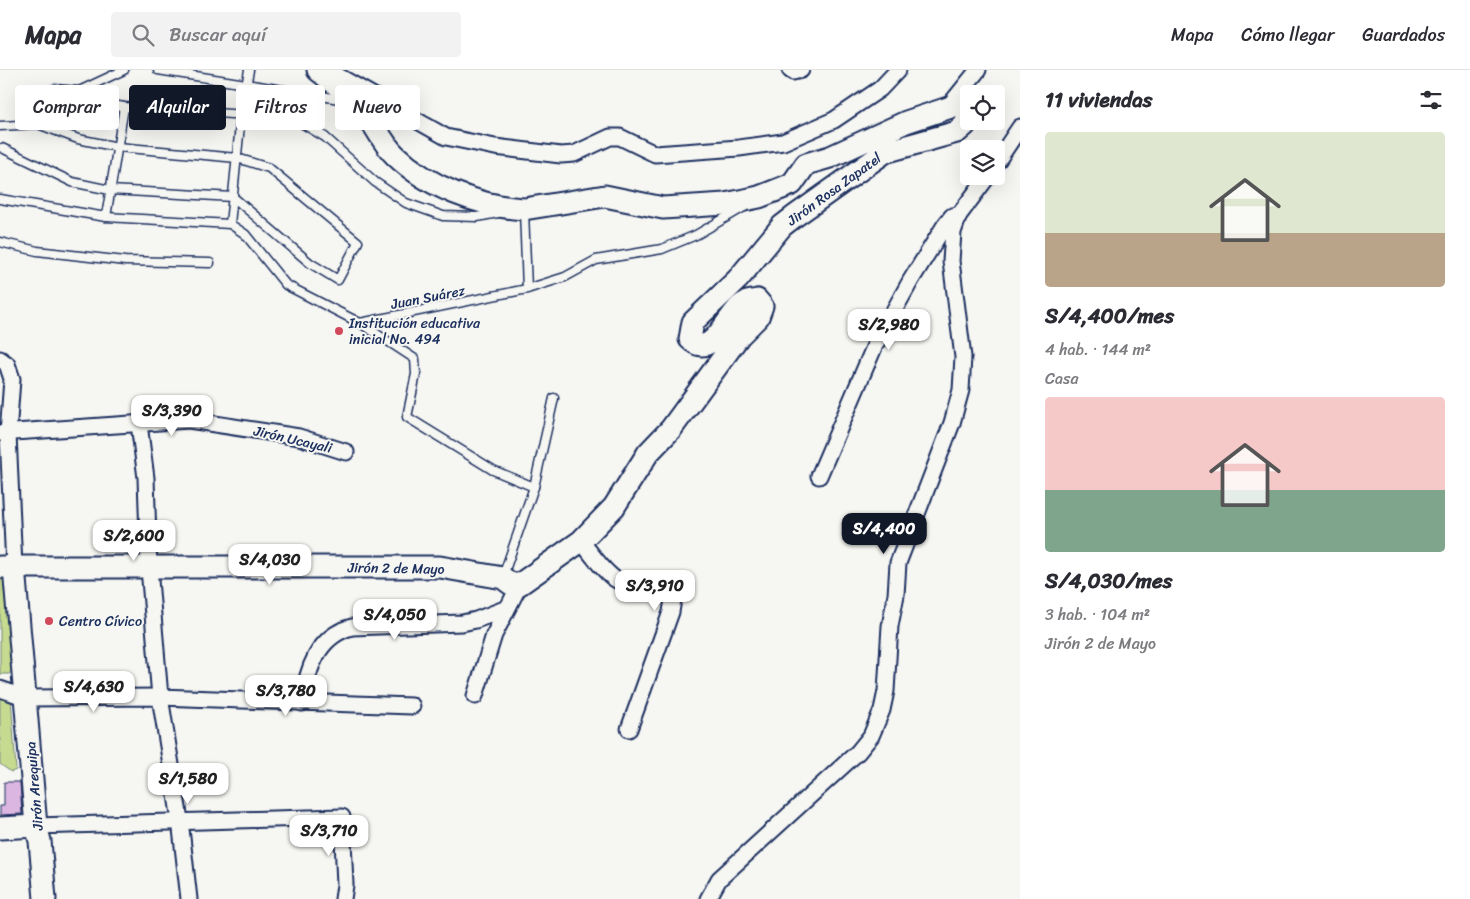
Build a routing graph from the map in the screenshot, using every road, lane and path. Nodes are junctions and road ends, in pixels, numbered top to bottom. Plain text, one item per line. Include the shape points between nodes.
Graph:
1 (124, 70) edge
2 (158, 70) edge
3 (249, 70) edge
4 (318, 70) edge
5 (326, 70) edge
6 (790, 70) edge
7 (801, 70) edge
8 (898, 70) edge
9 (978, 70) edge
10 (246, 84) junction
11 (92, 85) edge
12 (335, 85) edge
13 (335, 99) edge
14 (119, 106) edge
15 (949, 106) junction
16 (124, 107) junction
17 (236, 115) edge
18 (15, 125) edge
19 (0, 126) edge
20 (1020, 127) edge
21 (54, 130) edge
22 (240, 130) edge
23 (313, 130) edge
24 (377, 130) edge
25 (118, 147) junction
26 (2, 148) dead end
27 (1005, 150) edge
28 (237, 158) junction
29 (981, 185) edge
30 (110, 190) junction
31 (233, 196) junction
32 (759, 197) junction
33 (0, 199) edge
34 (519, 209) junction
35 (959, 215) junction
36 (106, 217) junction
37 (230, 224) junction
38 (0, 242) edge
39 (210, 263) dead end
40 (527, 289) junction
41 (360, 323) junction
42 (4, 362) edge
43 (554, 398) dead end
44 (139, 424) junction
45 (4, 433) edge
46 (346, 452) dead end
47 (819, 476) dead end
48 (534, 487) junction
49 (581, 541) junction
50 (7, 567) edge
51 (150, 568) junction
52 (511, 581) junction
53 (506, 608) junction
54 (0, 689) edge
55 (476, 696) dead end
56 (160, 697) junction
57 (26, 698) junction
58 (302, 703) junction
59 (412, 706) dead end
60 (630, 729) dead end
61 (180, 820) junction
62 (36, 826) junction
63 (0, 828) edge
64 (45, 899) edge
65 (189, 899) edge
66 (343, 899) edge
67 (708, 899) edge

1 - 11 lane
2 - 10 lane
3 - 10 lane
4 - 12 street, Jirón Rosa Zapatel
5 - 8 street via 446,137 561,155 574,154 610,137 620,137 655,154 783,142 834,120 880,88
6 - 7 street
9 - 15 street
10 - 13 lane
14 - 16 lane
15 - 32 street, Jirón Rosa Zapatel via 830,157 806,164 792,184
15 - 49 street, Jirón Rosa Zapatel via 965,108 968,116 965,125 957,132 885,152 795,216 782,226 738,279 693,322 690,339 702,346 710,343 745,303 757,300 762,306 758,316 671,429 648,454 614,506
16 - 17 lane
16 - 25 lane
18 - 19 lane
20 - 27 street
21 - 25 lane via 78,139
22 - 28 lane
23 - 34 lane via 375,182 406,203 443,216 477,218
24 - 34 street, Jirón Rosa Zapatel via 394,154 444,188 468,198
25 - 28 lane
25 - 30 lane
26 - 30 lane via 72,182
28 - 31 lane
28 - 31 lane via 269,168 358,242 338,280 310,263
29 - 35 street
30 - 31 lane
30 - 36 lane
31 - 37 lane
32 - 34 street, Jirón Rosa Zapatel via 726,204 663,208 605,196
32 - 40 lane, Juan Suárez via 696,235 662,249 596,260 565,277
33 - 36 lane
34 - 40 lane
35 - 47 street via 952,216 945,225 875,345
35 - 67 street via 950,248 963,357 961,390 952,424 898,563 882,710 865,744 719,879
36 - 37 lane
37 - 41 lane via 246,234 286,285
38 - 39 lane via 37,252 125,261
40 - 41 lane, Juan Suárez
41 - 48 lane via 416,359 407,417 493,470
42 - 45 street, Jirón Arequipa via 12,379
43 - 48 lane
44 - 45 street, Jirón Ucayali
44 - 46 street, Jirón Ucayali via 189,420 299,437
44 - 51 street via 146,478
45 - 50 street, Jirón Arequipa
48 - 52 lane
49 - 52 street, Jirón Rosa Zapatel
49 - 60 street via 615,578 638,586 662,586 674,593 671,612
50 - 51 street, Jirón 2 de Mayo
50 - 57 street, Jirón Arequipa
51 - 52 street, Jirón 2 de Mayo via 440,567
51 - 56 street
52 - 53 street, Jirón Rosa Zapatel
53 - 55 street, Jirón Rosa Zapatel via 494,635
53 - 58 street via 462,623 341,630 330,636 306,674
54 - 57 street
56 - 57 street
56 - 58 street
56 - 61 street
57 - 62 street, Jirón Arequipa
58 - 59 street
61 - 62 street
61 - 65 street
61 - 66 street via 342,816
62 - 63 street
62 - 64 street, Jirón Arequipa

